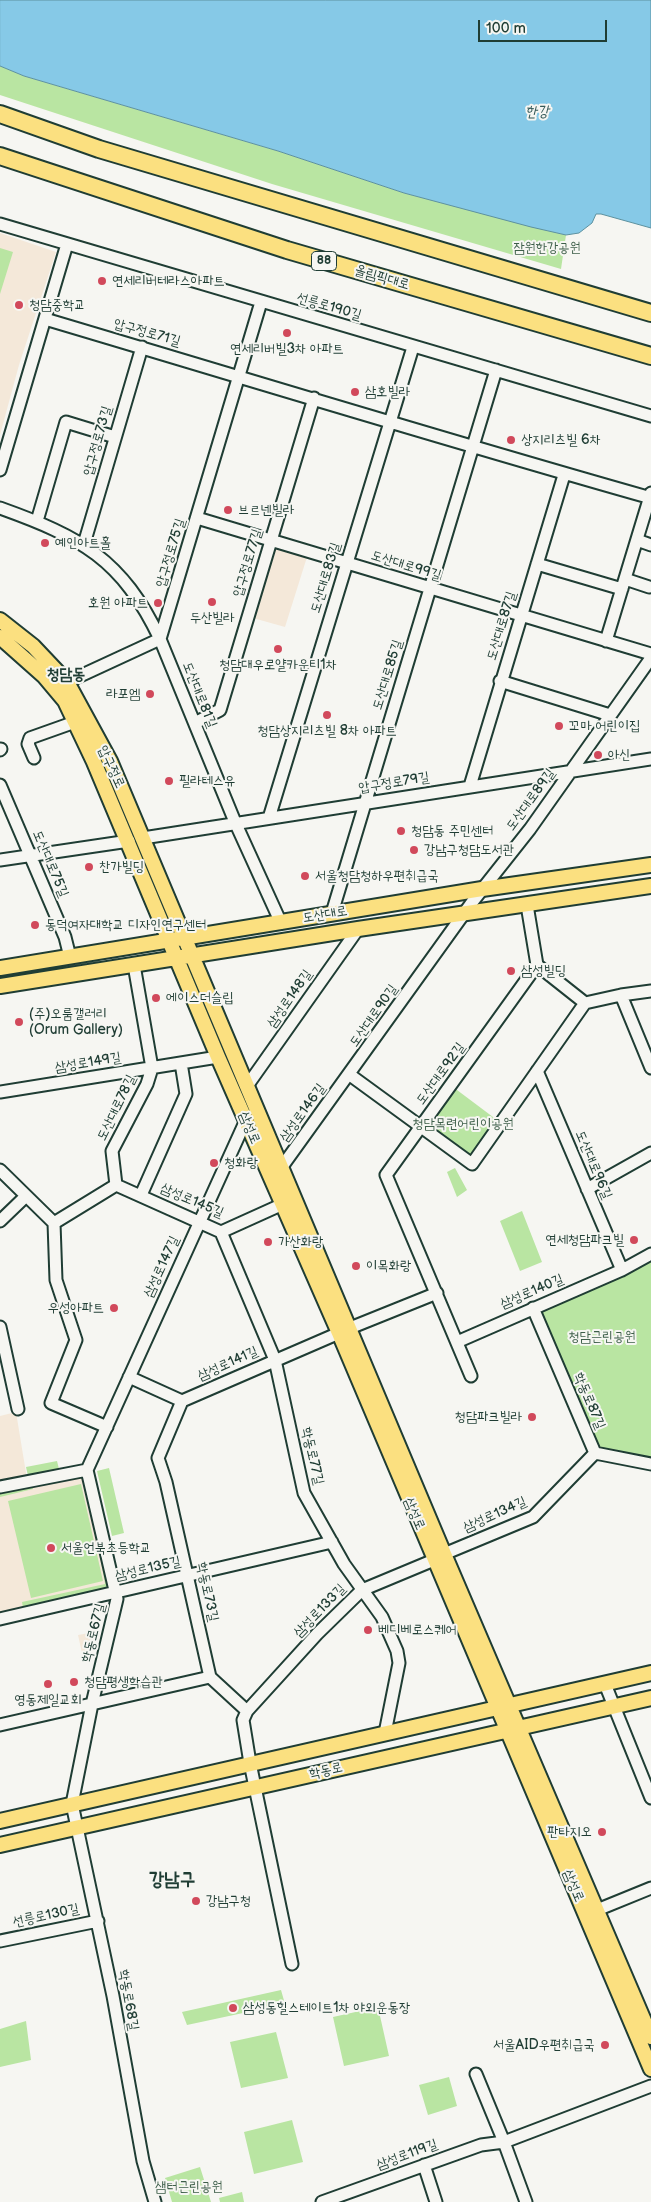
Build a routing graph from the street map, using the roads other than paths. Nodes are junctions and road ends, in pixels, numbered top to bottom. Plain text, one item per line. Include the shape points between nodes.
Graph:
1 (0, 114) edge
2 (0, 156) edge
3 (0, 224) edge
4 (67, 244) junction
5 (587, 293) junction
6 (261, 302) junction
7 (651, 303) edge
8 (651, 313) edge
9 (45, 319) junction
10 (142, 347) junction
11 (412, 347) junction
12 (651, 356) edge
13 (496, 370) junction
14 (240, 376) junction
15 (314, 398) junction
16 (651, 416) edge
17 (390, 421) junction
18 (115, 437) junction
19 (474, 446) junction
20 (0, 470) edge
21 (564, 474) junction
22 (650, 496) edge
23 (0, 508) edge
24 (197, 518) junction
25 (37, 521) junction
26 (637, 540) junction
27 (271, 541) junction
28 (84, 544) junction
29 (651, 545) edge
30 (346, 564) junction
31 (537, 564) junction
32 (623, 584) junction
33 (649, 587) dead end
34 (430, 589) junction
35 (521, 617) junction
36 (0, 620) edge
37 (0, 637) edge
38 (160, 639) junction
39 (606, 642) junction
40 (651, 654) edge
41 (651, 658) edge
42 (500, 681) junction
43 (67, 682) junction
44 (610, 715) junction
45 (75, 722) junction
46 (195, 724) junction
47 (34, 758) dead end
48 (651, 759) edge
49 (570, 772) junction
50 (0, 785) edge
51 (470, 786) junction
52 (365, 804) junction
53 (269, 818) junction
54 (235, 822) junction
55 (143, 838) junction
56 (128, 841) junction
57 (30, 855) junction
58 (0, 860) edge
59 (651, 865) edge
60 (651, 886) edge
61 (482, 889) junction
62 (473, 901) joint
63 (527, 905) junction
64 (332, 914) junction
65 (465, 914) junction
66 (280, 923) junction
67 (358, 929) junction
68 (177, 940) junction
69 (70, 957) junction
70 (184, 957) junction
71 (134, 965) junction
72 (537, 965) junction
73 (0, 968) edge
74 (0, 986) edge
75 (651, 991) edge
76 (621, 995) junction
77 (585, 1003) junction
78 (218, 1057) junction
79 (181, 1064) junction
80 (152, 1068) junction
81 (651, 1068) edge
82 (537, 1071) junction
83 (350, 1075) junction
84 (247, 1086) junction
85 (0, 1092) edge
86 (246, 1120) junction
87 (421, 1127) junction
88 (651, 1154) edge
89 (281, 1168) junction
90 (0, 1170) edge
91 (116, 1185) junction
92 (587, 1189) junction
93 (141, 1196) junction
94 (25, 1197) junction
95 (283, 1204) junction
96 (0, 1221) edge
97 (199, 1222) junction
98 (54, 1223) junction
99 (221, 1232) junction
100 (651, 1254) edge
101 (622, 1270) junction
102 (437, 1292) junction
103 (533, 1308) junction
104 (0, 1327) edge
105 (344, 1330) junction
106 (457, 1342) junction
107 (275, 1360) junction
108 (471, 1376) dead end
109 (129, 1377) junction
110 (182, 1401) junction
111 (18, 1409) dead end
112 (107, 1427) junction
113 (594, 1453) junction
114 (651, 1464) edge
115 (88, 1470) junction
116 (0, 1487) edge
117 (332, 1542) junction
118 (439, 1557) junction
119 (188, 1575) junction
120 (362, 1590) junction
121 (117, 1592) junction
122 (0, 1619) edge
123 (651, 1674) edge
124 (210, 1677) junction
125 (604, 1684) junction
126 (651, 1698) edge
127 (92, 1704) junction
128 (504, 1706) junction
129 (614, 1706) junction
130 (247, 1711) junction
131 (0, 1725) edge
132 (513, 1728) junction
133 (385, 1733) junction
134 (250, 1763) junction
135 (254, 1783) junction
136 (650, 1794) edge
137 (72, 1804) junction
138 (0, 1821) edge
139 (77, 1827) junction
140 (0, 1845) edge
141 (651, 1888) edge
142 (597, 1910) junction
143 (98, 1921) junction
144 (0, 1941) edge
145 (292, 1964) dead end
146 (651, 2037) edge
147 (651, 2069) edge
148 (476, 2074) dead end
149 (651, 2086) edge
150 (504, 2142) junction
151 (424, 2165) junction
152 (342, 2198) edge
153 (155, 2202) edge
154 (322, 2202) edge
155 (436, 2202) edge
156 (526, 2202) edge

1 - 5 highway via 128,158
2 - 12 highway, 올림픽대로 / 88 via 287,250
3 - 4 street, 선릉로190길
4 - 6 street, 선릉로190길
4 - 9 street
5 - 7 highway
5 - 8 highway
6 - 11 street, 선릉로190길
6 - 14 street, 압구정로75길
9 - 10 street, 압구정로71길
9 - 20 street
10 - 14 street, 압구정로71길
10 - 18 street, 압구정로73길
11 - 13 street, 선릉로190길
11 - 17 street, 도산대로83길
13 - 16 street, 선릉로190길
13 - 19 street, 도산대로85길
14 - 15 street
14 - 24 street, 압구정로75길
15 - 17 street
15 - 27 street, 압구정로77길
17 - 19 street
17 - 30 street, 도산대로83길
18 - 25 street via 66,422
18 - 28 street, 압구정로73길
19 - 21 street
19 - 34 street, 도산대로85길
21 - 22 street
21 - 31 street, 도산대로87길
22 - 26 street
23 - 25 street, 도산대로81길
24 - 27 street, 도산대로99길
24 - 38 street, 압구정로75길
25 - 28 street, 도산대로81길
26 - 29 street
26 - 32 street
27 - 30 street, 도산대로99길
27 - 46 street, 압구정로77길 via 220,710
28 - 38 street, 도산대로81길 via 110,565 131,589 148,613
30 - 34 street, 도산대로99길
30 - 53 street, 도산대로83길
31 - 32 street
31 - 35 street, 도산대로87길
32 - 33 street
32 - 39 street
34 - 35 street, 도산대로99길
34 - 52 street, 도산대로85길
35 - 39 street, 도산대로99길
35 - 42 street, 도산대로87길
36 - 43 main road, 압구정로 via 33,646
37 - 45 main road, 압구정로 via 44,676 65,701
38 - 43 street
38 - 46 street, 도산대로81길
39 - 40 street, 도산대로99길
41 - 44 street, 도산대로89길
42 - 44 street
42 - 51 street, 도산대로87길
43 - 55 main road, 압구정로 via 110,761
44 - 49 street, 도산대로89길
45 - 47 street via 30,738 28,744
45 - 56 main road, 압구정로
46 - 54 street, 도산대로81길
48 - 49 street, 압구정로79길
49 - 51 street, 압구정로79길
49 - 61 street, 도산대로89길
50 - 57 street, 도산대로75길
51 - 52 street, 압구정로79길
52 - 53 street, 압구정로79길
52 - 64 street, 도산대로85길
53 - 54 street, 압구정로79길
54 - 55 street, 압구정로79길
54 - 66 street, 도산대로81길
55 - 68 main road, 압구정로
56 - 57 street
56 - 68 main road, 압구정로
57 - 58 street
57 - 69 street, 도산대로75길 via 65,937
59 - 61 main road, 도산대로
60 - 63 main road, 도산대로
61 - 62 street, 도산대로89길
61 - 64 main road, 도산대로
62 - 65 street, 도산대로90길
63 - 65 main road, 도산대로
63 - 72 street
64 - 66 main road, 도산대로
65 - 67 main road, 도산대로
65 - 83 street, 도산대로90길
66 - 68 main road, 도산대로
67 - 70 main road, 도산대로
67 - 84 street, 삼성로148길
68 - 69 main road, 도산대로
68 - 70 main road, 삼성로
69 - 73 main road, 도산대로
70 - 71 main road, 도산대로
70 - 78 main road, 삼성로
70 - 84 main road, 삼성로
71 - 74 main road, 도산대로
71 - 80 street, 도산대로78길
72 - 77 street
72 - 87 street, 도산대로92길
75 - 76 street
76 - 77 street
76 - 81 street
77 - 82 street
78 - 79 street, 삼성로149길
78 - 86 main road, 삼성로
79 - 80 street, 삼성로149길
79 - 93 street via 186,1094
80 - 85 street, 삼성로149길
80 - 91 street, 도산대로78길 via 147,1084 112,1150
82 - 87 street via 472,1164
82 - 92 street, 도산대로96길
83 - 87 street
83 - 89 street, 삼성로146길
84 - 89 main road, 삼성로
86 - 95 main road, 삼성로
86 - 97 street, 삼성로147길
87 - 102 street, 도산대로92길 via 386,1175
88 - 92 street
89 - 105 main road, 삼성로
90 - 94 street
91 - 93 street, 삼성로145길
91 - 98 street
92 - 101 street, 도산대로96길
93 - 97 street, 삼성로145길
94 - 96 street
94 - 98 street
95 - 99 street, 삼성로145길
95 - 105 main road, 삼성로
97 - 99 street, 삼성로145길
97 - 109 street, 삼성로147길
98 - 112 street via 56,1280 76,1340 51,1403
99 - 107 street, 학동로77길
100 - 101 street, 삼성로140길
101 - 103 street, 삼성로140길
102 - 105 street, 삼성로141길
102 - 106 street, 도산대로92길
103 - 106 street, 삼성로140길
103 - 113 street, 학동로87길
104 - 111 street
105 - 107 street, 삼성로141길
105 - 118 main road, 삼성로
106 - 108 street
107 - 110 street, 삼성로141길
107 - 117 street, 학동로77길 via 304,1493
109 - 110 street
109 - 112 street, 삼성로147길
110 - 119 street, 학동로73길 via 158,1458
112 - 115 street, 삼성로147길
113 - 114 street
113 - 118 street, 삼성로134길 via 533,1517
115 - 116 street
115 - 121 street, 학동로67길
117 - 119 street, 삼성로135길
117 - 120 street, 학동로77길
118 - 120 street, 삼성로133길
118 - 128 main road, 삼성로
119 - 121 street, 삼성로135길
119 - 124 street, 학동로73길
120 - 130 street, 삼성로133길
120 - 133 street, 학동로77길 via 382,1617 397,1651 399,1664
121 - 122 street, 삼성로135길
121 - 127 street, 학동로67길
123 - 125 main road, 학동로
124 - 127 street
124 - 130 street
125 - 128 main road, 학동로
125 - 129 street
126 - 129 main road, 학동로
127 - 131 street
127 - 137 street, 학동로67길
128 - 132 main road, 삼성로
128 - 133 main road, 학동로
129 - 132 main road, 학동로
129 - 136 street
130 - 134 street via 242,1720
132 - 135 main road, 학동로
132 - 142 main road, 삼성로
132 - 147 main road, 삼성로
133 - 134 main road, 학동로
134 - 135 street
134 - 137 main road, 학동로
135 - 139 main road, 학동로
135 - 145 street
137 - 138 main road, 학동로
137 - 139 street, 학동로68길
139 - 140 main road, 학동로
139 - 143 street, 학동로68길
141 - 142 street
142 - 146 main road, 삼성로
143 - 144 street, 선릉로130길
143 - 153 street, 학동로68길 via 143,2161
148 - 150 street
149 - 150 street, 삼성로119길
150 - 151 street, 삼성로119길 via 481,2145
150 - 156 street
151 - 152 street, 삼성로119길
151 - 155 street
152 - 154 street, 삼성로119길

